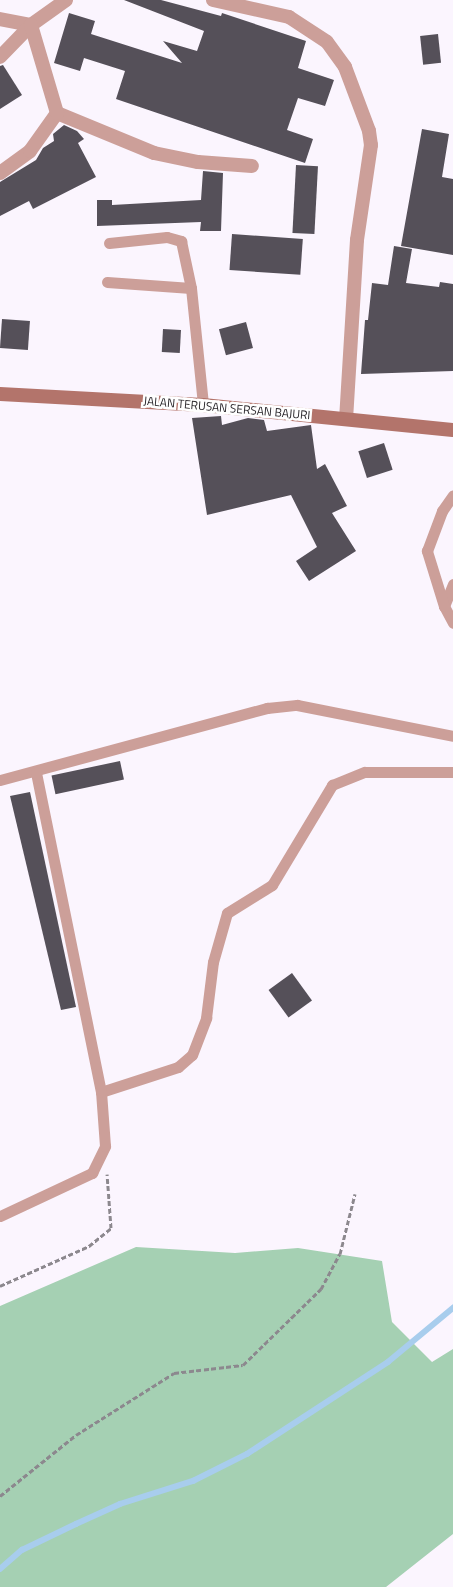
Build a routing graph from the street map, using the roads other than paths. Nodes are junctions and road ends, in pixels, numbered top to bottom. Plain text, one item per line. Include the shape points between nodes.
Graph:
1 (66, 0) edge
2 (213, 0) edge
3 (0, 19) edge
4 (32, 25) junction
5 (0, 57) edge
6 (56, 113) junction
7 (252, 166) dead end
8 (0, 173) edge
9 (109, 243) dead end
10 (107, 282) dead end
11 (191, 288) junction
12 (0, 394) edge
13 (203, 405) junction
14 (346, 419) junction
15 (453, 430) edge
16 (453, 495) edge
17 (453, 584) edge
18 (444, 606) junction
19 (453, 623) edge
20 (453, 736) edge
21 (453, 772) edge
22 (36, 773) junction
23 (0, 780) edge
24 (101, 1092) junction
25 (0, 1216) edge

1 - 4 street
2 - 14 street via 289,17 328,42 345,67 369,131 371,145 357,240
3 - 4 street
4 - 5 street
4 - 6 street
6 - 7 street via 154,152 198,162
6 - 8 street via 30,151
9 - 11 lane via 167,237 181,241
10 - 11 lane
11 - 13 lane
12 - 13 main road, JALAN TERUSAN SERSAN BAJURI
13 - 14 main road, JALAN TERUSAN SERSAN BAJURI
14 - 15 main road, JALAN TERUSAN SERSAN BAJURI
16 - 18 lane via 442,511 427,551
17 - 18 lane
18 - 19 lane
20 - 22 lane via 297,705 267,708
21 - 24 lane via 364,772 332,785 272,885 227,913 213,962 206,1018 192,1055 178,1067
22 - 23 lane
22 - 24 lane
24 - 25 lane via 105,1146 92,1173

